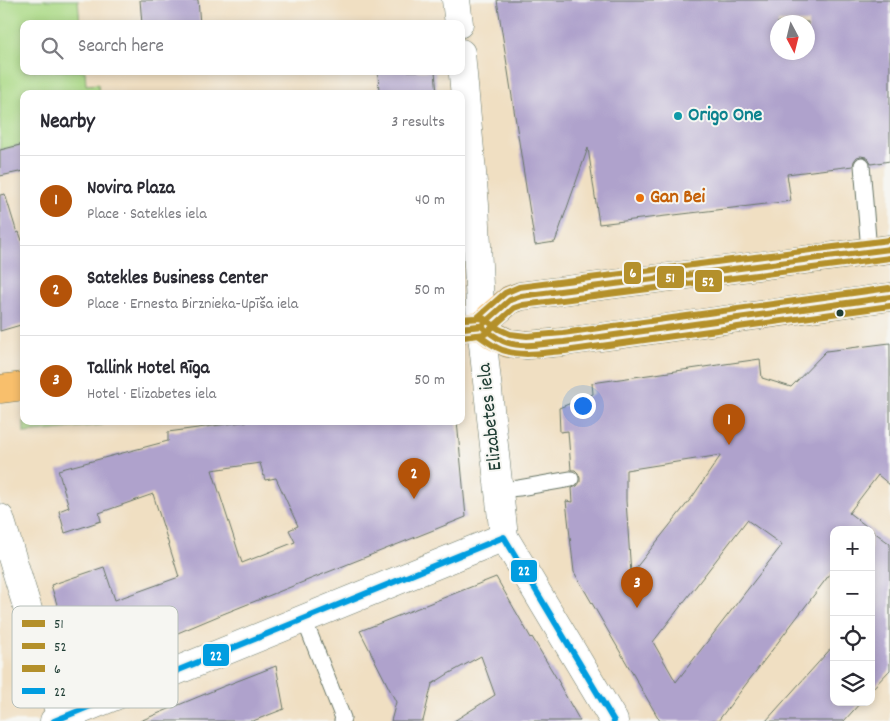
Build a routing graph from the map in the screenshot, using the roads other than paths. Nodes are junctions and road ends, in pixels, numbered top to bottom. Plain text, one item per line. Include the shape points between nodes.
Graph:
1 (456, 0) edge
2 (458, 20) edge
3 (462, 75) edge
4 (463, 90) edge
5 (465, 140) edge
6 (862, 165) dead end
7 (468, 206) edge
8 (880, 250) edge
9 (890, 297) edge
10 (471, 327) edge
11 (20, 386) edge
12 (0, 389) edge
13 (571, 479) dead end
14 (499, 490) junction
15 (0, 518) edge
16 (504, 537) junction
17 (26, 606) edge
18 (304, 618) junction
19 (178, 670) edge
20 (55, 708) edge
21 (88, 708) edge
22 (59, 720) edge
23 (342, 721) edge
24 (614, 721) edge

1 - 2 street
3 - 4 street, Elizabetes iela
5 - 7 street, Elizabetes iela
6 - 8 lane
7 - 10 street, Elizabetes iela
8 - 10 highway via 521,296
9 - 10 highway via 527,345 508,343
10 - 14 street, Elizabetes iela
11 - 12 highway
13 - 14 lane
14 - 16 street, Elizabetes iela
15 - 17 street
16 - 18 street
16 - 24 street, Elizabetes iela
18 - 19 street
18 - 23 lane
20 - 22 street
21 - 22 street

